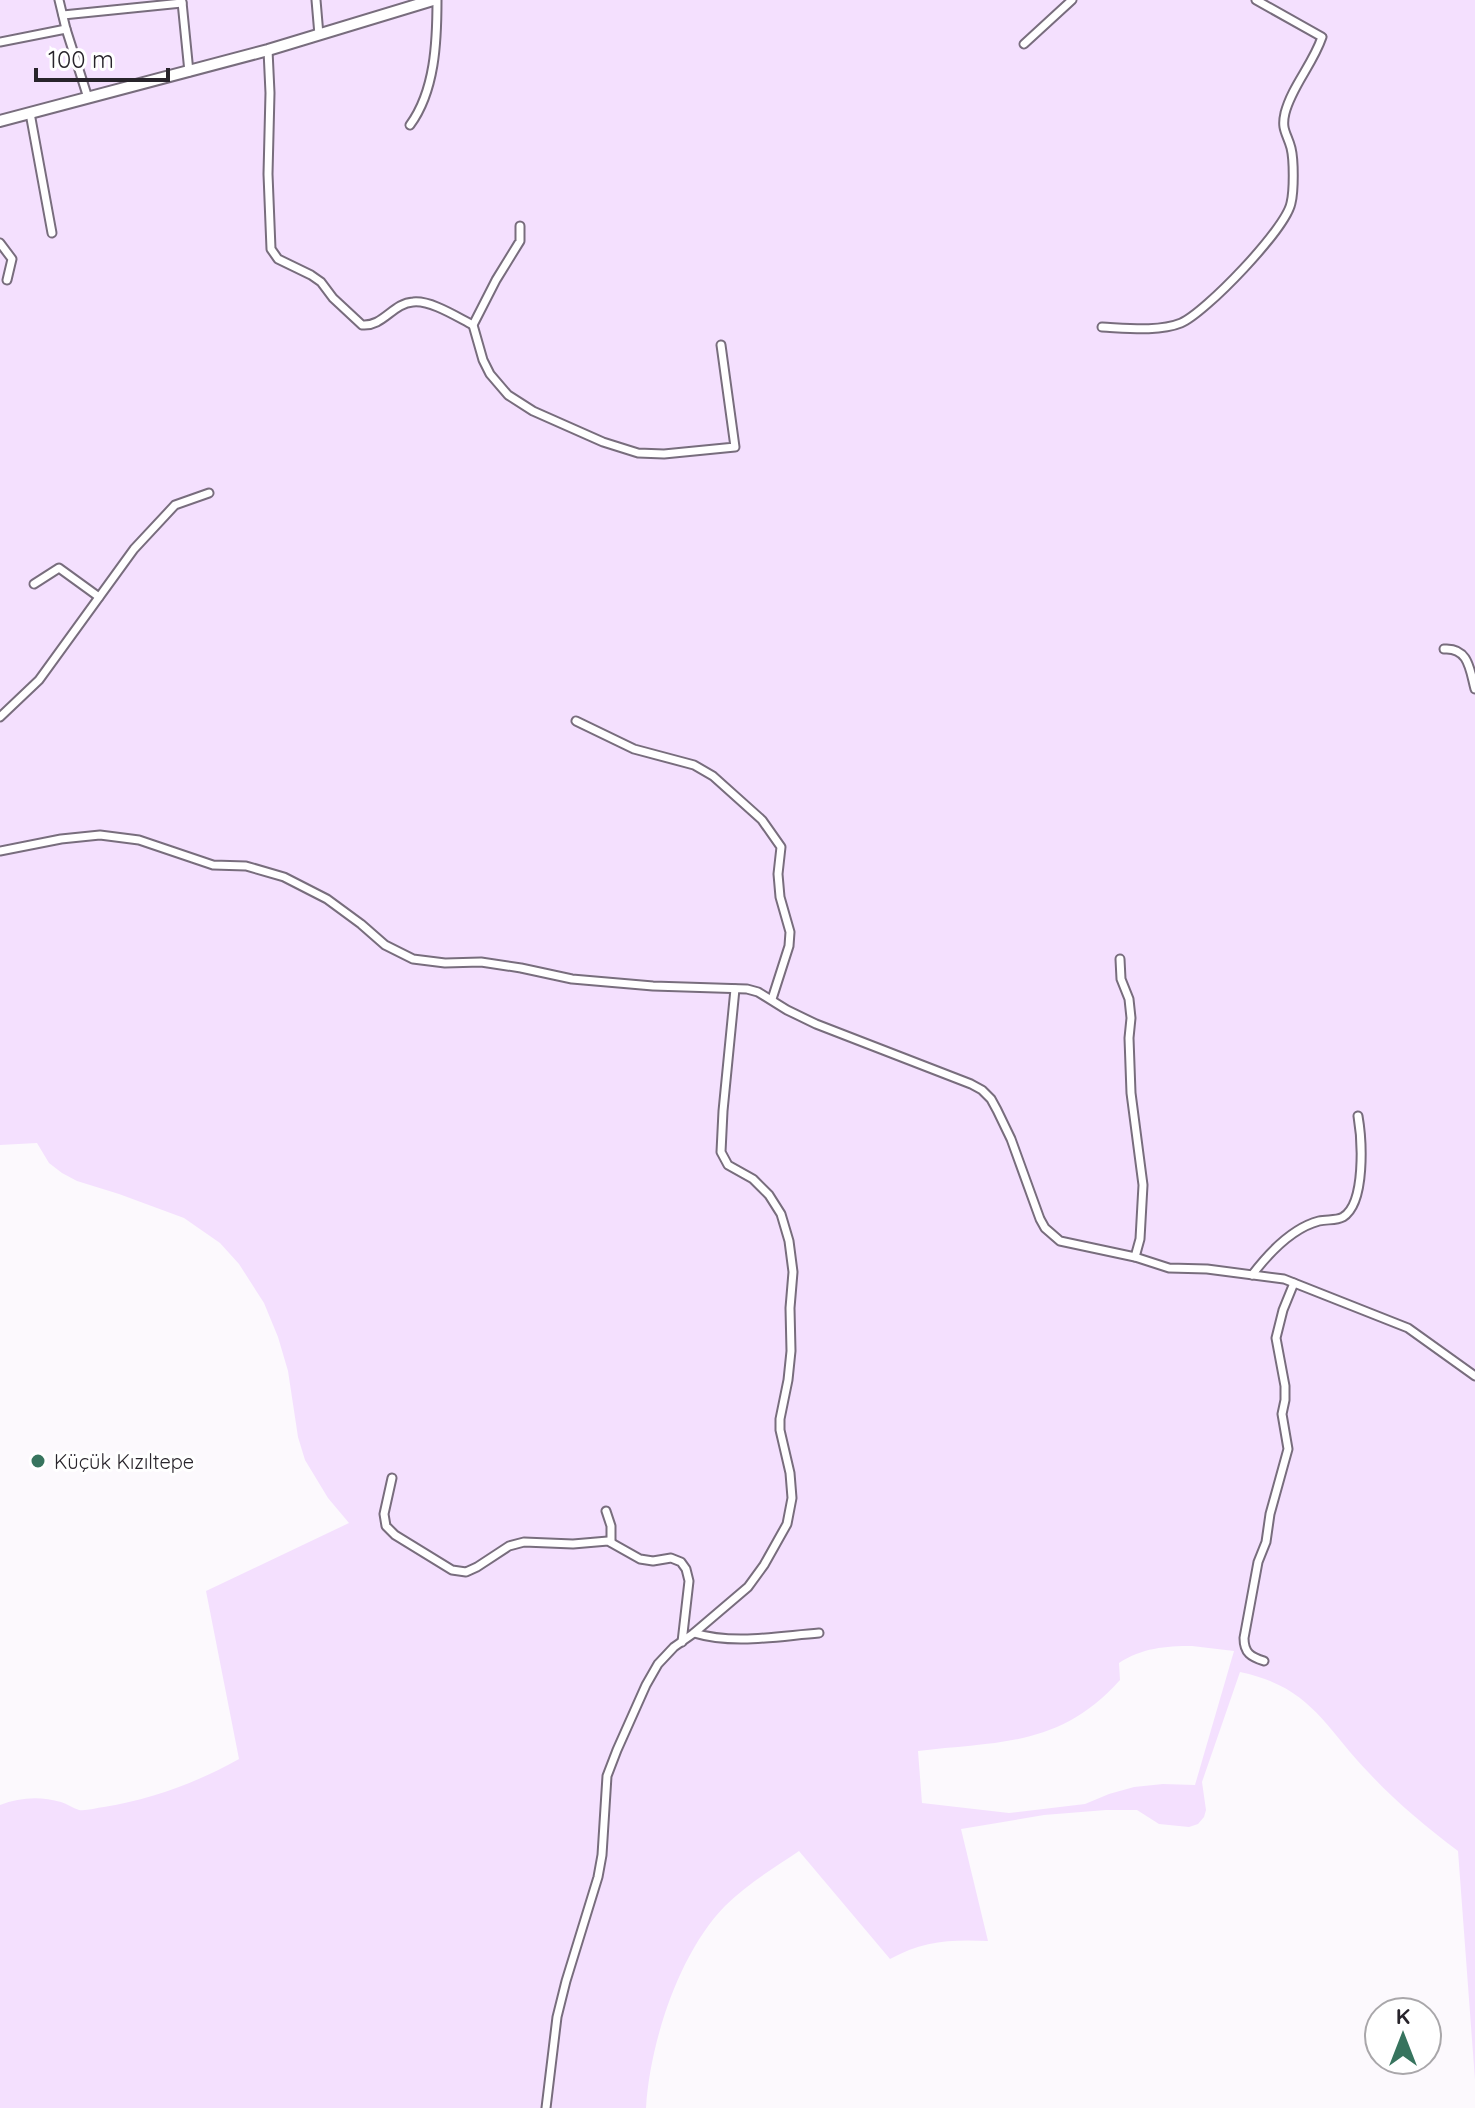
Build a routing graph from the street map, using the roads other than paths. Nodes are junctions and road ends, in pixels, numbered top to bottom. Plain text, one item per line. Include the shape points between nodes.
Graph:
1 (59, 0) edge
2 (316, 0) edge
3 (435, 0) edge
4 (1072, 0) edge
5 (1256, 0) edge
6 (182, 2) edge
7 (63, 15) junction
8 (66, 29) junction
9 (319, 35) junction
10 (0, 42) edge
11 (1024, 44) dead end
12 (268, 50) junction
13 (189, 72) junction
14 (88, 98) junction
15 (30, 113) junction
16 (0, 121) edge
17 (410, 125) dead end
18 (520, 226) dead end
19 (52, 233) dead end
20 (0, 243) edge
21 (7, 280) dead end
22 (473, 325) junction
23 (1102, 327) dead end
24 (721, 345) dead end
25 (209, 493) dead end
26 (34, 584) dead end
27 (99, 597) junction
28 (1444, 649) dead end
29 (1475, 689) edge
30 (0, 717) edge
31 (576, 721) dead end
32 (0, 851) edge
33 (1120, 959) dead end
34 (735, 989) junction
35 (772, 999) junction
36 (1358, 1116) dead end
37 (1135, 1257) junction
38 (1252, 1275) junction
39 (1294, 1283) junction
40 (1475, 1376) edge
41 (392, 1478) dead end
42 (606, 1511) dead end
43 (611, 1542) junction
44 (694, 1633) junction
45 (819, 1633) dead end
46 (682, 1642) junction
47 (1264, 1661) dead end
48 (546, 2108) edge

1 - 7 street
2 - 9 street
3 - 9 street
3 - 17 street via 437,31 427,95
4 - 11 street
5 - 23 street via 1322,37 1283,122 1292,156 1288,213 1249,264 1190,318 1159,327
6 - 7 street
6 - 13 street
7 - 8 street
8 - 10 street
8 - 14 street
9 - 12 street
12 - 13 street
12 - 22 street via 274,254 311,275 362,325 377,323 412,301
13 - 14 street
14 - 15 street
15 - 16 street
15 - 19 street
18 - 22 street via 520,241
20 - 21 street via 12,259
22 - 24 street via 485,367 513,399 603,442 646,454 735,447
25 - 27 street via 175,505
26 - 27 street via 59,568
27 - 30 street via 39,680
28 - 29 street via 1464,655
31 - 35 street via 634,749 694,765 762,820 781,847 780,897 790,932
32 - 34 street via 100,835 139,840 213,865 246,866 284,877 327,899 385,945 413,959 481,962 572,979
33 - 37 street via 1131,1018 1131,1093 1143,1185
34 - 35 street
34 - 44 street via 721,1152 728,1165 769,1195 789,1241 791,1351 780,1430 792,1498 787,1524 764,1565 748,1587
35 - 37 street via 816,1024 982,1090 1011,1139 1040,1219 1052,1236
36 - 38 street via 1360,1180 1353,1208 1340,1219 1304,1227
37 - 38 street via 1169,1268
38 - 39 street
39 - 40 street via 1408,1328
39 - 47 street via 1276,1338 1288,1449 1244,1638 1249,1655
41 - 43 street via 386,1526 452,1570 466,1572 524,1542
42 - 43 street
43 - 46 street via 640,1559 671,1558 684,1565 689,1581
44 - 45 street via 712,1639
44 - 46 street
46 - 48 street via 658,1664 607,1776 598,1877 557,2017

